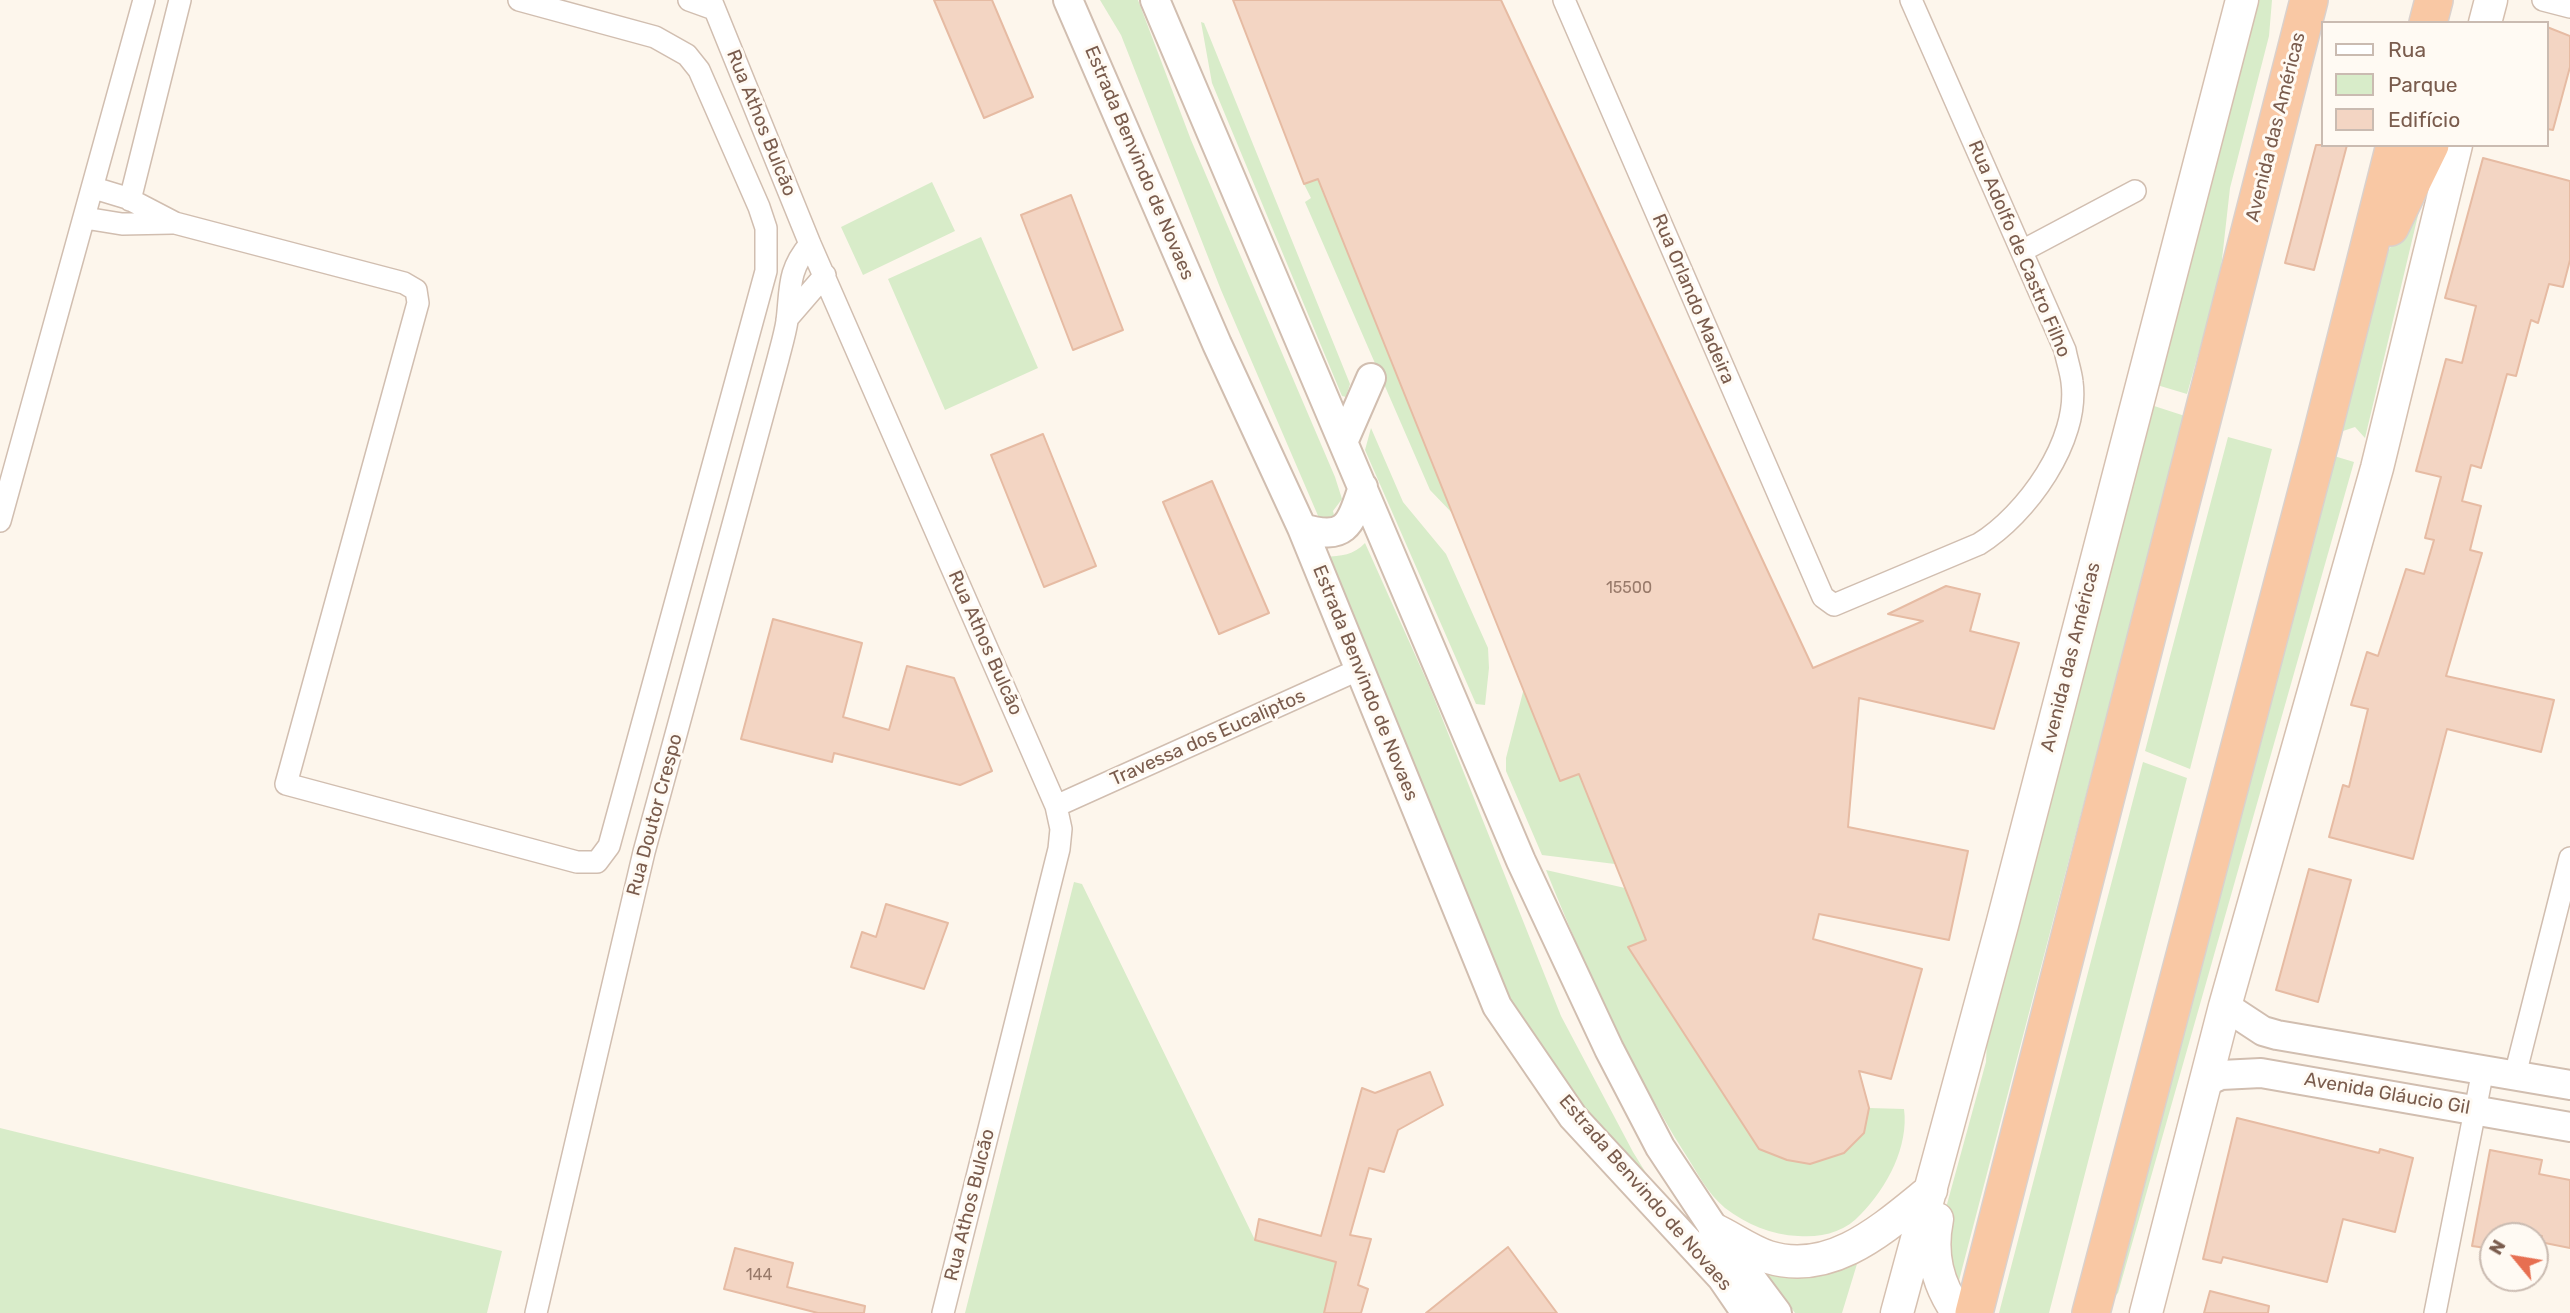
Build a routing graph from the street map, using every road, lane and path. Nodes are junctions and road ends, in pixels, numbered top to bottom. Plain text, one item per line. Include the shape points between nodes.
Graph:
1 (144, 0) edge
2 (180, 0) edge
3 (519, 0) edge
4 (689, 0) edge
5 (1068, 0) edge
6 (1155, 0) edge
7 (1564, 0) edge
8 (1911, 0) edge
9 (2242, 0) edge
10 (2291, 0) edge
11 (2309, 0) edge
12 (2434, 0) edge
13 (2491, 0) edge
14 (2543, 0) edge
15 (713, 4) edge
16 (2570, 7) edge
17 (2429, 21) edge
18 (2486, 21) edge
19 (2286, 85) junction
20 (2394, 147) edge
21 (2429, 147) edge
22 (2456, 147) edge
23 (94, 188) junction
24 (2135, 191) dead end
25 (130, 200) junction
26 (85, 218) junction
27 (174, 223) junction
28 (810, 243) junction
29 (2022, 251) junction
30 (825, 275) junction
31 (2356, 293) junction
32 (787, 319) junction
33 (1371, 378) dead end
34 (1344, 440) junction
35 (1363, 487) junction
36 (0, 522) edge
37 (1302, 528) junction
38 (1823, 597) joint
39 (1360, 669) junction
40 (1056, 806) junction
41 (2570, 858) edge
42 (1985, 990) junction
43 (2225, 1006) junction
44 (2483, 1070) junction
45 (2515, 1075) junction
46 (2204, 1082) junction
47 (2570, 1085) edge
48 (2475, 1109) junction
49 (2570, 1127) edge
50 (1931, 1191) junction
51 (1715, 1230) junction
52 (2149, 1300) edge
53 (536, 1313) edge
54 (943, 1313) edge
55 (1746, 1313) edge
56 (1777, 1313) edge
57 (1897, 1313) edge
58 (1958, 1313) edge
59 (1974, 1313) edge
60 (2091, 1313) edge
61 (2130, 1313) edge
62 (2435, 1313) edge

1 - 23 street
2 - 25 street
3 - 27 street via 656,37 687,55 699,70 759,207 768,248 762,285 609,846 597,862 577,862 286,784 418,303 415,290 404,283
4 - 15 street
5 - 37 street, Estrada Benvindo de Novaes via 1216,344
6 - 34 street, Estrada Benvindo de Novaes
7 - 38 street, Rua Orlando Madeira
8 - 29 street, Rua Adolfo de Castro Filho
9 - 42 main road, Avenida das Américas
10 - 19 highway
11 - 19 highway, Avenida das Américas
12 - 17 highway
13 - 18 main road
14 - 16 street
15 - 28 street, Rua Athos Bulcão
19 - 59 highway, Avenida das Américas
20 - 31 highway
21 - 31 highway
22 - 43 main road via 2377,468
23 - 25 street
23 - 26 street
24 - 29 street
25 - 27 street
26 - 27 street via 122,224
26 - 36 street
28 - 30 street, Rua Athos Bulcão
28 - 32 street, Rua Doutor Crespo via 790,281
29 - 38 street, Rua Adolfo de Castro Filho via 2065,350 2073,384 2070,420 2055,458 2033,495 2000,531 1979,544 1841,605
30 - 32 street, Rua Doutor Crespo
30 - 40 street, Rua Athos Bulcão
31 - 60 highway
32 - 53 street, Rua Doutor Crespo via 598,1038
33 - 34 street
34 - 35 street, Estrada Benvindo de Novaes
35 - 37 street via 1354,514 1336,534
35 - 51 street, Estrada Benvindo de Novaes via 1521,861 1609,1049 1660,1147
37 - 39 street, Estrada Benvindo de Novaes
39 - 40 street, Travessa dos Eucaliptos
39 - 55 street, Estrada Benvindo de Novaes via 1497,1006 1573,1117 1722,1278
40 - 54 street, Rua Athos Bulcão via 1059,849
41 - 45 street
42 - 50 main road, Avenida das Américas
42 - 58 main road via 1988,1007 1983,1050 1932,1241 1937,1275
43 - 44 street, Avenida Gláucio Gil via 2277,1035
43 - 46 main road
44 - 45 street, Avenida Gláucio Gil
44 - 48 street
45 - 47 street, Avenida Gláucio Gil
46 - 48 street, Avenida Gláucio Gil via 2221,1075 2261,1073
46 - 52 main road
48 - 49 street, Avenida Gláucio Gil
48 - 62 street
50 - 51 main road via 1882,1230 1822,1260 1768,1256
50 - 57 main road, Avenida das Américas
51 - 56 street, Estrada Benvindo de Novaes
52 - 61 main road

